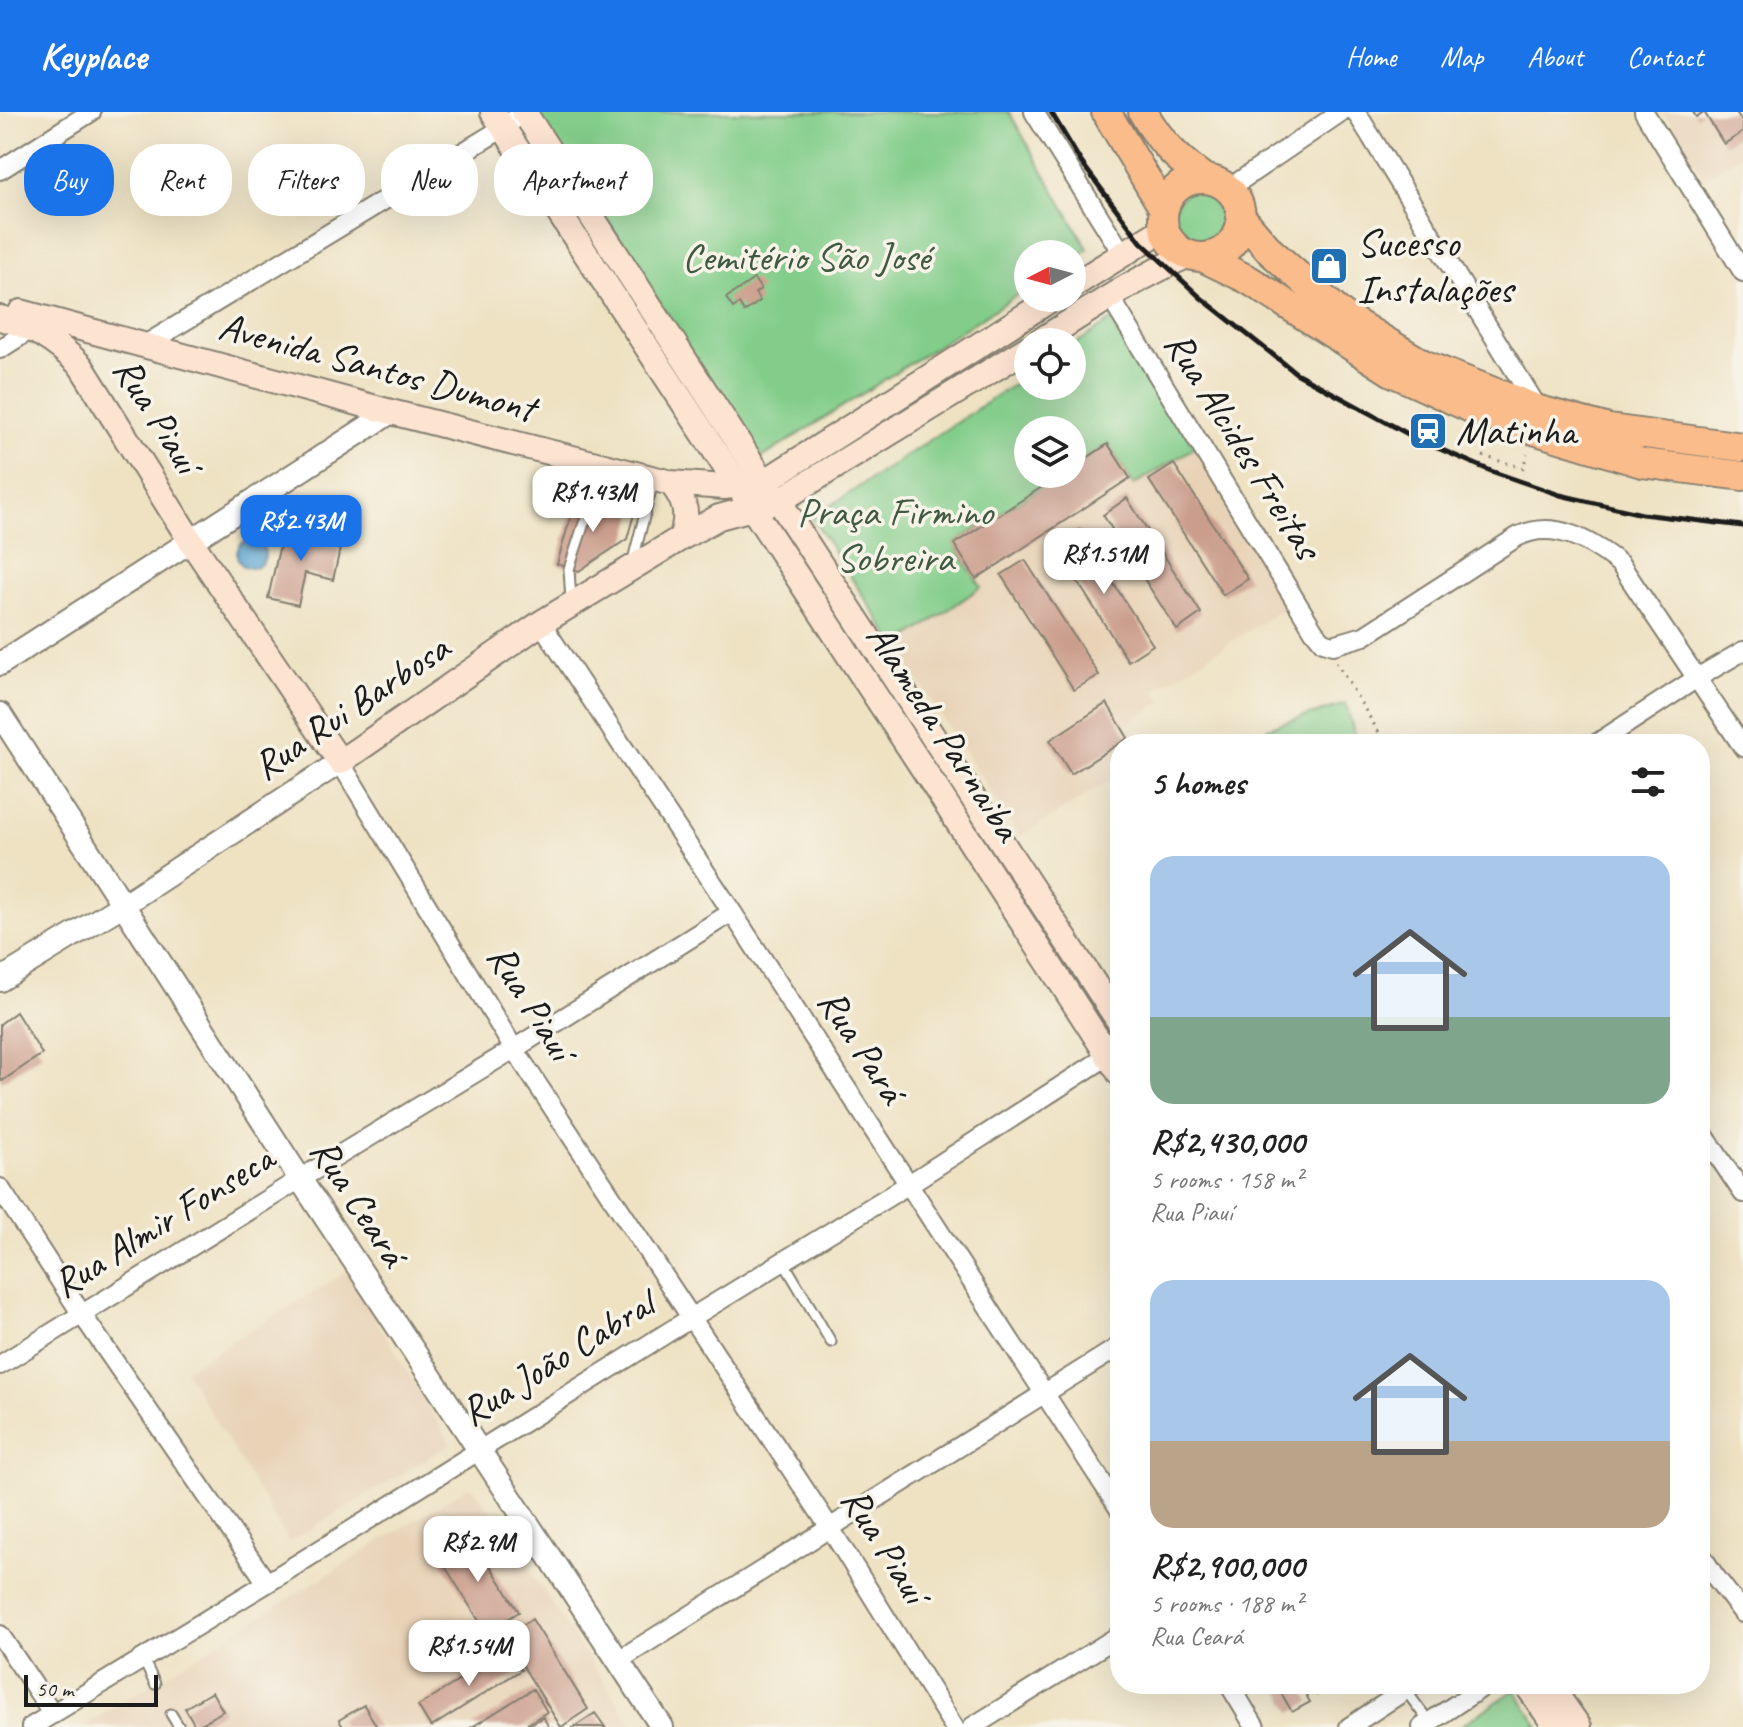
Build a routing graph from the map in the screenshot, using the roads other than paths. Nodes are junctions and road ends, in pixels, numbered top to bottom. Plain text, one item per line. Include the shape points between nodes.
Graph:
1 (91, 112) edge
2 (524, 112) edge
3 (1034, 112) edge
4 (1106, 112) edge
5 (1143, 112) edge
6 (1341, 112) edge
7 (1356, 112) edge
8 (1644, 112) edge
9 (498, 120) edge
10 (0, 170) edge
11 (1217, 184) junction
12 (1241, 217) junction
13 (1164, 218) junction
14 (1122, 253) junction
15 (1196, 256) junction
16 (1743, 272) edge
17 (1086, 277) edge
18 (1110, 297) junction
19 (0, 306) edge
20 (1031, 312) edge
21 (0, 318) edge
22 (33, 328) junction
23 (1060, 328) edge
24 (145, 345) junction
25 (975, 347) junction
26 (0, 349) edge
27 (1014, 357) edge
28 (992, 371) junction
29 (1539, 410) junction
30 (391, 412) junction
31 (1743, 447) edge
32 (1743, 476) edge
33 (656, 479) junction
34 (764, 482) junction
35 (738, 485) junction
36 (779, 501) junction
37 (751, 508) junction
38 (681, 538) junction
39 (190, 540) junction
40 (631, 568) junction
41 (572, 605) junction
42 (541, 623) junction
43 (1743, 651) edge
44 (0, 664) edge
45 (1697, 678) junction
46 (0, 714) edge
47 (1611, 734) edge
48 (1743, 747) edge
49 (340, 762) junction
50 (962, 782) junction
51 (941, 796) junction
52 (124, 904) junction
53 (732, 912) junction
54 (0, 980) edge
55 (1110, 1008) edge
56 (514, 1049) junction
57 (1110, 1050) edge
58 (1110, 1063) edge
59 (1710, 1144) edge
60 (300, 1179) junction
61 (909, 1184) junction
62 (0, 1188) edge
63 (1743, 1193) edge
64 (783, 1261) junction
65 (81, 1313) junction
66 (691, 1318) junction
67 (831, 1342) dead end
68 (1110, 1352) edge
69 (0, 1365) edge
70 (1045, 1393) junction
71 (478, 1450) junction
72 (1110, 1494) edge
73 (830, 1528) junction
74 (1710, 1569) edge
75 (267, 1583) junction
76 (1743, 1613) edge
77 (0, 1635) edge
78 (1110, 1641) edge
79 (143, 1659) junction
80 (619, 1660) junction
81 (155, 1684) dead end
82 (1235, 1694) edge
83 (1400, 1694) edge
84 (1414, 1694) edge
85 (1473, 1694) edge
86 (1533, 1694) edge
87 (1556, 1694) edge
88 (53, 1714) junction
89 (171, 1714) dead end
90 (1428, 1725) edge
91 (31, 1727) edge
92 (179, 1727) edge
93 (662, 1727) edge
94 (954, 1727) edge
95 (972, 1727) edge
96 (1255, 1727) edge
97 (1349, 1727) edge
98 (1556, 1727) edge
99 (1579, 1727) edge

1 - 10 street
2 - 9 street
2 - 34 main road, Alameda Parnaiba
3 - 14 street
4 - 13 main road
5 - 11 main road via 1179,160
6 - 11 street
7 - 29 street
8 - 16 street
9 - 24 street
9 - 35 main road, Alameda Parnaiba
11 - 12 main road via 1238,203
11 - 13 main road via 1190,181 1178,187
12 - 15 main road via 1225,249
12 - 29 main road via 1270,251 1342,315 1423,364
13 - 14 main road
13 - 15 main road via 1170,240
14 - 17 main road
15 - 18 main road via 1165,265
15 - 32 main road via 1249,280 1392,372 1488,416 1642,463
18 - 23 main road
18 - 45 street, Rua Alcides Freitas via 1319,636 1333,645 1364,636 1527,531 1555,530 1579,537 1620,564
19 - 24 main road, Avenida Santos Dumont
20 - 25 main road
21 - 22 main road
22 - 26 street
22 - 39 main road, Rua Piauí via 81,366
24 - 30 main road, Avenida Santos Dumont
25 - 28 main road
25 - 34 main road
27 - 28 main road
28 - 36 main road
29 - 31 main road via 1609,429
30 - 33 main road, Avenida Santos Dumont
30 - 39 street
33 - 35 main road, Avenida Santos Dumont
33 - 38 main road via 682,497 686,523
33 - 40 lane
33 - 41 lane via 604,498 584,523 569,569
34 - 35 main road, Avenida Santos Dumont
34 - 36 main road, Alameda Parnaiba
35 - 37 main road, Alameda Parnaiba
36 - 37 main road, Rua Rui Barbosa
36 - 50 main road, Alameda Parnaiba
37 - 38 main road, Rua Rui Barbosa via 719,517
37 - 51 main road, Alameda Parnaiba
38 - 40 main road, Rua Rui Barbosa
39 - 44 street
39 - 49 main road, Rua Piauí
40 - 41 main road, Rua Rui Barbosa
41 - 42 main road, Rua Rui Barbosa
42 - 49 main road, Rua Rui Barbosa
42 - 53 street, Rua Pará
43 - 45 street
45 - 47 street
45 - 48 street
46 - 52 street, Rua Ceará
49 - 52 street, Rua Rui Barbosa
49 - 56 street, Rua Piauí
50 - 51 main road
50 - 55 main road, Alameda Parnaiba
51 - 57 main road, Alameda Parnaiba
52 - 54 street, Rua Rui Barbosa
52 - 60 street, Rua Ceará
53 - 56 street, Rua Almir Fonseca
53 - 61 street, Rua Pará
56 - 60 street, Rua Almir Fonseca
56 - 66 street, Rua Piauí
58 - 61 street, Rua João Cabral
59 - 63 street
60 - 65 street, Rua Almir Fonseca
60 - 71 street, Rua Ceará
61 - 64 street, Rua João Cabral
61 - 70 street, Rua Pará
62 - 65 street
64 - 66 street, Rua João Cabral
64 - 67 lane
65 - 69 street, Rua Almir Fonseca
65 - 75 street
66 - 71 street, Rua João Cabral
66 - 73 street, Rua Piauí
68 - 70 street
70 - 72 street, Rua Pará
70 - 73 street
71 - 75 street, Rua João Cabral
71 - 80 street, Rua Ceará
73 - 80 street
73 - 94 street, Rua Piauí
74 - 76 street
75 - 79 street, Rua João Cabral
77 - 88 street
78 - 95 street
79 - 81 lane
79 - 88 street, Rua João Cabral
80 - 93 street, Rua Ceará
82 - 96 street
83 - 97 street
84 - 90 lane
85 - 90 street
86 - 98 main road
87 - 99 main road
88 - 91 street, Rua João Cabral
89 - 92 lane

